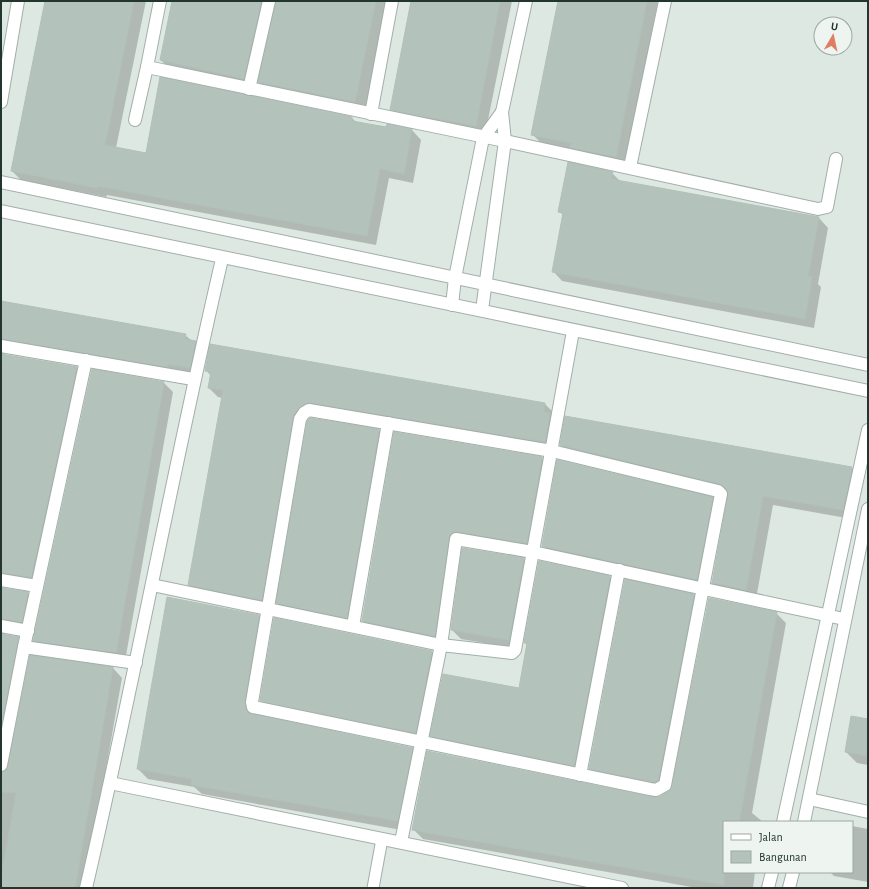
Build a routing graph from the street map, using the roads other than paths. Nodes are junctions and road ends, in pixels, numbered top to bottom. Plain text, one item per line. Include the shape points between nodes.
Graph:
1 (18, 1) edge
2 (160, 1) edge
3 (269, 1) edge
4 (392, 1) edge
5 (526, 1) edge
6 (665, 1) edge
7 (147, 67) junction
8 (250, 89) junction
9 (1, 102) edge
10 (502, 112) junction
11 (370, 114) junction
12 (135, 120) dead end
13 (483, 138) junction
14 (505, 141) junction
15 (836, 159) dead end
16 (630, 167) junction
17 (1, 182) edge
18 (1, 211) edge
19 (222, 259) junction
20 (455, 278) junction
21 (485, 285) junction
22 (452, 305) junction
23 (482, 310) junction
24 (573, 331) junction
25 (1, 346) edge
26 (86, 360) junction
27 (868, 366) edge
28 (194, 379) junction
29 (868, 391) edge
30 (388, 423) junction
31 (868, 430) edge
32 (552, 451) junction
33 (868, 509) edge
34 (533, 552) junction
35 (619, 570) junction
36 (1, 580) edge
37 (152, 585) junction
38 (37, 586) junction
39 (702, 588) junction
40 (267, 609) junction
41 (827, 616) junction
42 (844, 620) junction
43 (1, 626) edge
44 (353, 626) junction
45 (28, 630) junction
46 (441, 645) junction
47 (24, 647) junction
48 (136, 663) junction
49 (422, 743) junction
50 (1, 765) edge
51 (580, 775) junction
52 (110, 783) junction
53 (809, 799) junction
54 (868, 812) edge
55 (783, 821) edge
56 (804, 821) edge
57 (382, 839) junction
58 (401, 842) junction
59 (772, 873) edge
60 (792, 873) edge
61 (86, 888) edge
62 (373, 888) edge
63 (622, 888) edge
64 (768, 888) edge
65 (789, 888) edge

1 - 9 street
2 - 7 street
3 - 8 street
4 - 11 street
5 - 10 street
6 - 16 street
7 - 8 street
7 - 12 street
8 - 11 street
10 - 13 street
10 - 14 street
11 - 13 street
13 - 14 street
13 - 20 street
14 - 16 street
14 - 21 street
15 - 16 street via 827,207 818,208
17 - 20 street
18 - 19 street
19 - 22 street
19 - 28 street
20 - 21 street
20 - 22 street
21 - 23 street
21 - 27 street
22 - 23 street
23 - 24 street
24 - 29 street
24 - 32 street
25 - 26 street
26 - 28 street
26 - 38 street
28 - 37 street
30 - 32 street
30 - 40 street via 320,410 309,410 300,419
30 - 44 street
31 - 41 street
32 - 34 street
32 - 39 street via 718,491 721,494
33 - 42 street
34 - 35 street
34 - 46 street via 515,650 506,653
34 - 46 street via 456,539
35 - 39 street
35 - 51 street
36 - 38 street
37 - 40 street
37 - 48 street
38 - 45 street
39 - 41 street
39 - 51 street via 665,785 656,790
40 - 44 street
40 - 49 street via 252,702 255,708
41 - 42 street
41 - 55 street
42 - 53 street
43 - 45 street
44 - 46 street
45 - 47 street
46 - 49 street
47 - 48 street
47 - 50 street
48 - 52 street
49 - 51 street
49 - 58 street
52 - 57 street
52 - 61 street
53 - 54 street
53 - 56 street
57 - 58 street
57 - 62 lane
58 - 63 street
59 - 64 street
60 - 65 street

